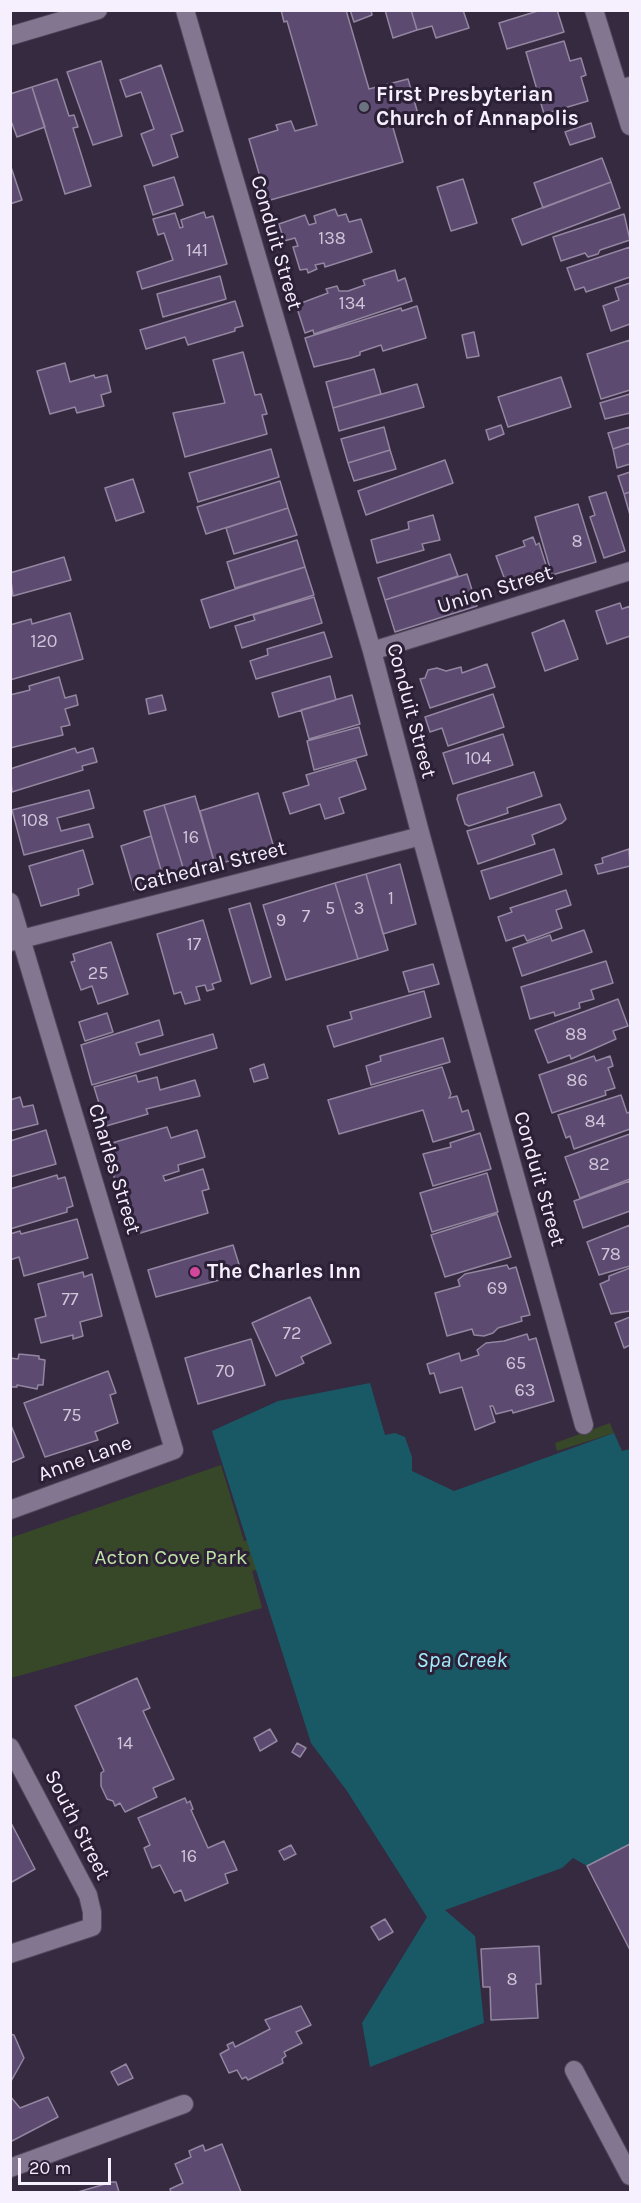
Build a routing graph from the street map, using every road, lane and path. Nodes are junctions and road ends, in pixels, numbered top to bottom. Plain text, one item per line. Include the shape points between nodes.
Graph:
1 (98, 10) edge
2 (185, 10) edge
3 (594, 10) edge
4 (10, 36) edge
5 (624, 87) edge
6 (630, 126) edge
7 (630, 571) edge
8 (372, 651) junction
9 (420, 836) junction
10 (10, 902) edge
11 (16, 940) edge
12 (584, 1425) dead end
13 (174, 1450) joint
14 (10, 1510) edge
15 (10, 1747) edge
16 (10, 1954) edge
17 (574, 2070) dead end
18 (184, 2104) dead end
19 (10, 2168) edge
20 (630, 2176) edge

1 - 4 street
2 - 8 street, Conduit Street
3 - 5 street
5 - 6 street
7 - 8 street, Union Street
8 - 9 street, Conduit Street
9 - 11 street, Cathedral Street
9 - 12 street, Conduit Street
10 - 11 street, Charles Street
11 - 13 street, Charles Street
13 - 14 street, Anne Lane
15 - 16 street, South Street via 88,1895 92,1927
17 - 20 street
18 - 19 street

